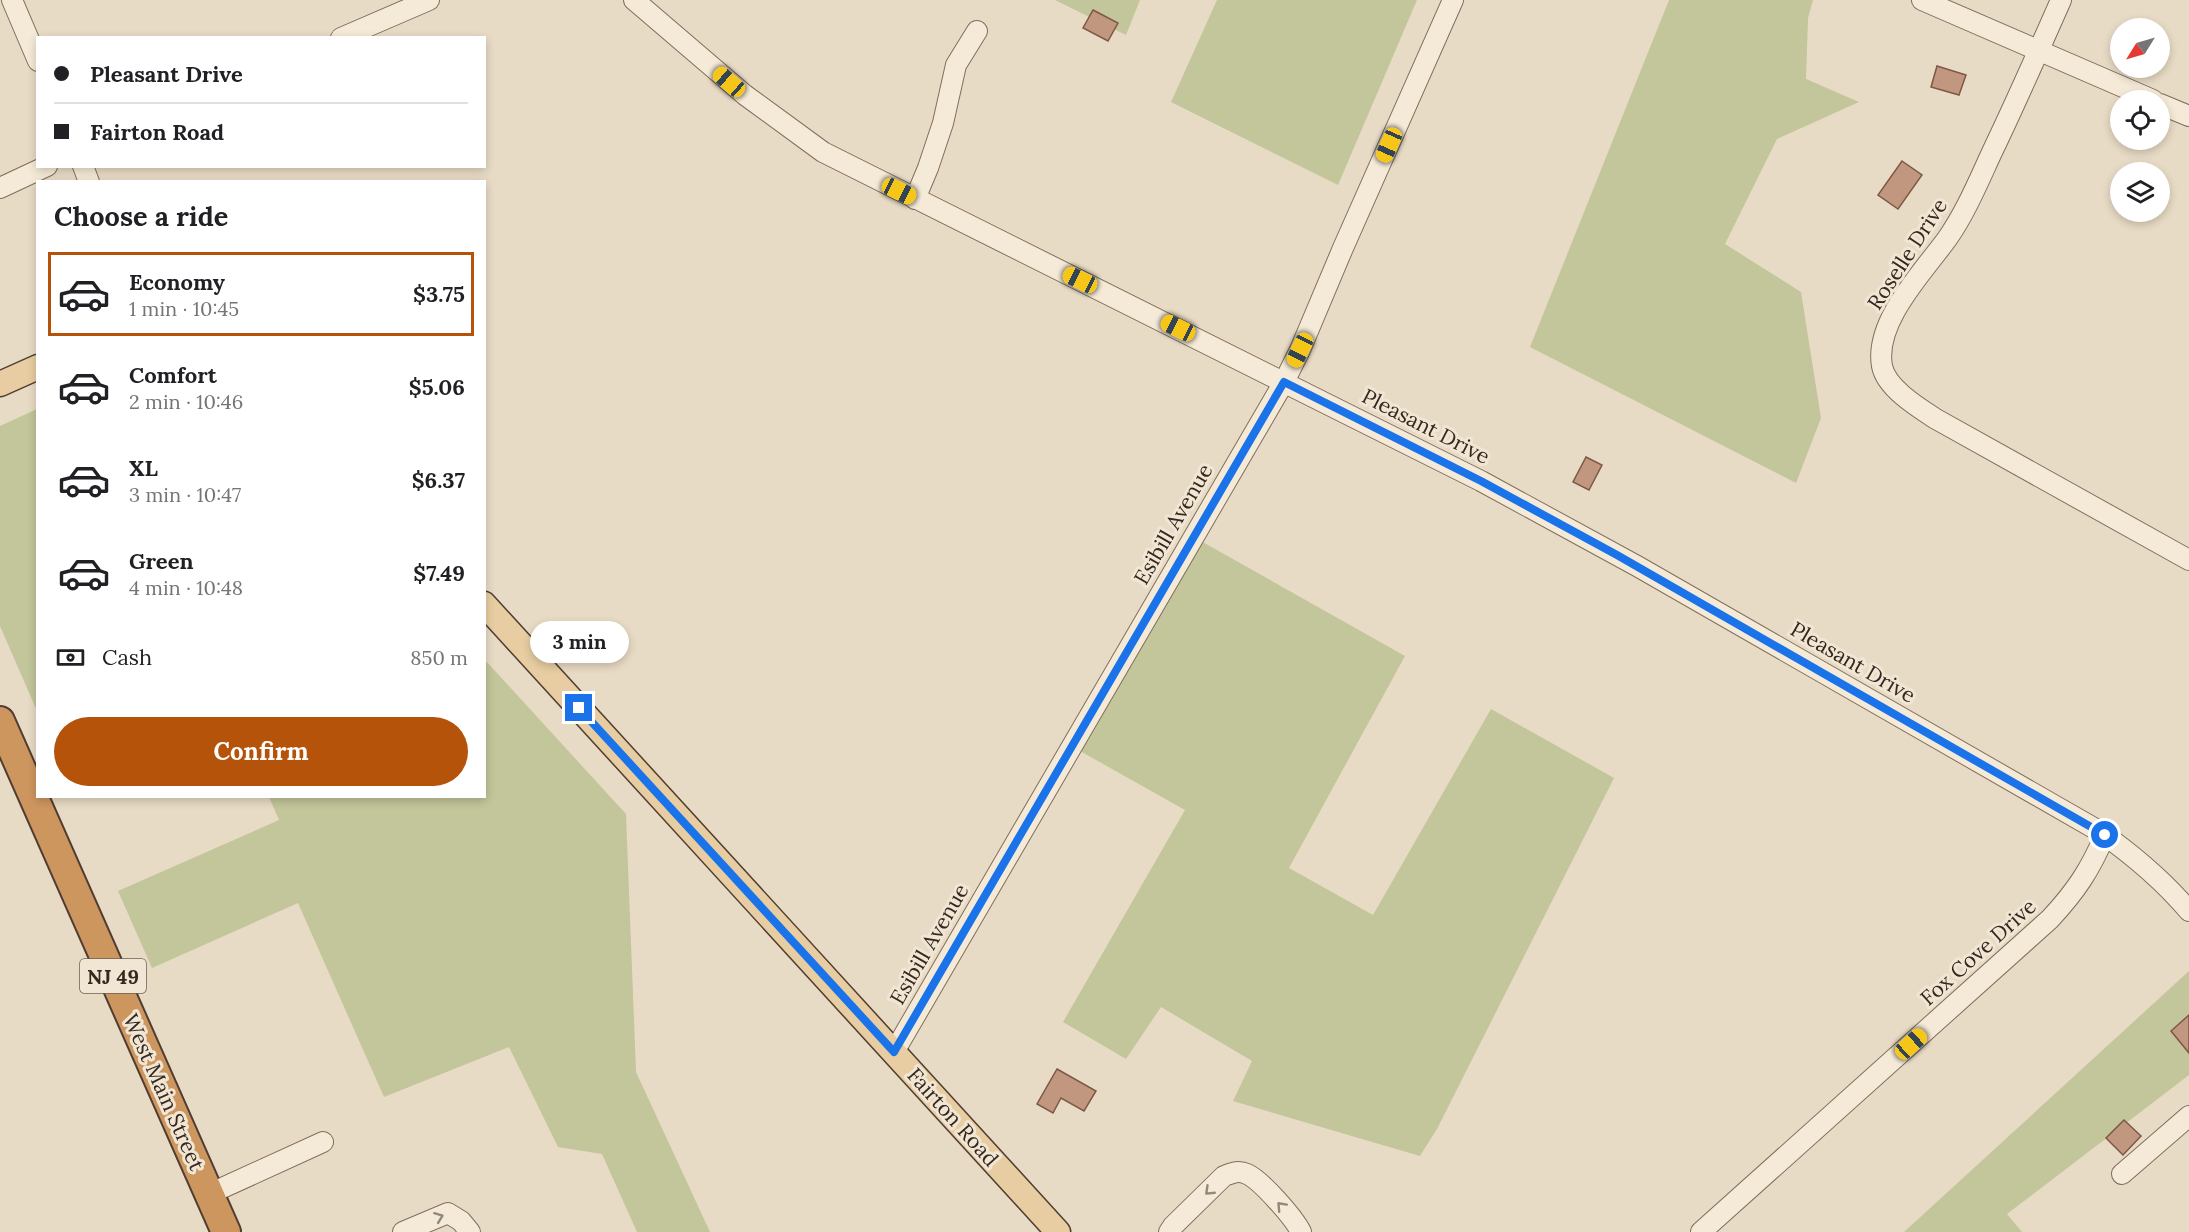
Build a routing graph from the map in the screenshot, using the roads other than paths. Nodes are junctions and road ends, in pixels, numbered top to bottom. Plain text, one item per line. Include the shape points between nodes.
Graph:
1 (12, 0) edge
2 (429, 0) edge
3 (634, 0) edge
4 (1453, 0) edge
5 (1922, 0) edge
6 (2061, 0) edge
7 (977, 31) dead end
8 (346, 36) edge
9 (2040, 51) junction
10 (36, 56) edge
11 (2130, 90) edge
12 (2170, 108) edge
13 (2189, 116) edge
14 (43, 168) edge
15 (0, 188) edge
16 (915, 199) junction
17 (36, 368) edge
18 (1284, 382) junction
19 (0, 384) edge
20 (2189, 560) edge
21 (486, 606) edge
22 (0, 721) edge
23 (2105, 835) junction
24 (2189, 911) edge
25 (894, 1052) junction
26 (2189, 1116) edge
27 (323, 1142) dead end
28 (2122, 1174) dead end
29 (209, 1194) junction
30 (226, 1232) edge
31 (403, 1232) edge
32 (470, 1232) edge
33 (1058, 1232) edge
34 (1169, 1232) edge
35 (1301, 1232) edge
36 (1701, 1232) edge

1 - 10 street
2 - 8 street
3 - 16 street, Pleasant Drive via 796,134
4 - 18 street, Esibill Avenue
5 - 9 street
6 - 9 street, Roselle Drive
7 - 16 street via 956,65 943,123
9 - 11 street
9 - 20 street, Roselle Drive via 1965,210 1896,307 1887,326 1882,367 1892,385 1936,419
12 - 13 street
14 - 15 street
16 - 18 street, Pleasant Drive
17 - 19 main road
18 - 23 street, Pleasant Drive via 1481,481 1637,566
18 - 25 street, Esibill Avenue
21 - 25 main road, Fairton Road
22 - 29 highway, West Main Street / NJ 49
23 - 24 street, Pleasant Drive via 2145,865
23 - 36 street, Fox Cove Drive via 2091,867 2050,919
25 - 33 main road, Fairton Road
26 - 28 street
27 - 29 street
29 - 30 highway, West Main Street / NJ 49
31 -> 32 street via 448,1214
35 -> 34 street via 1258,1181 1235,1172 1224,1176

